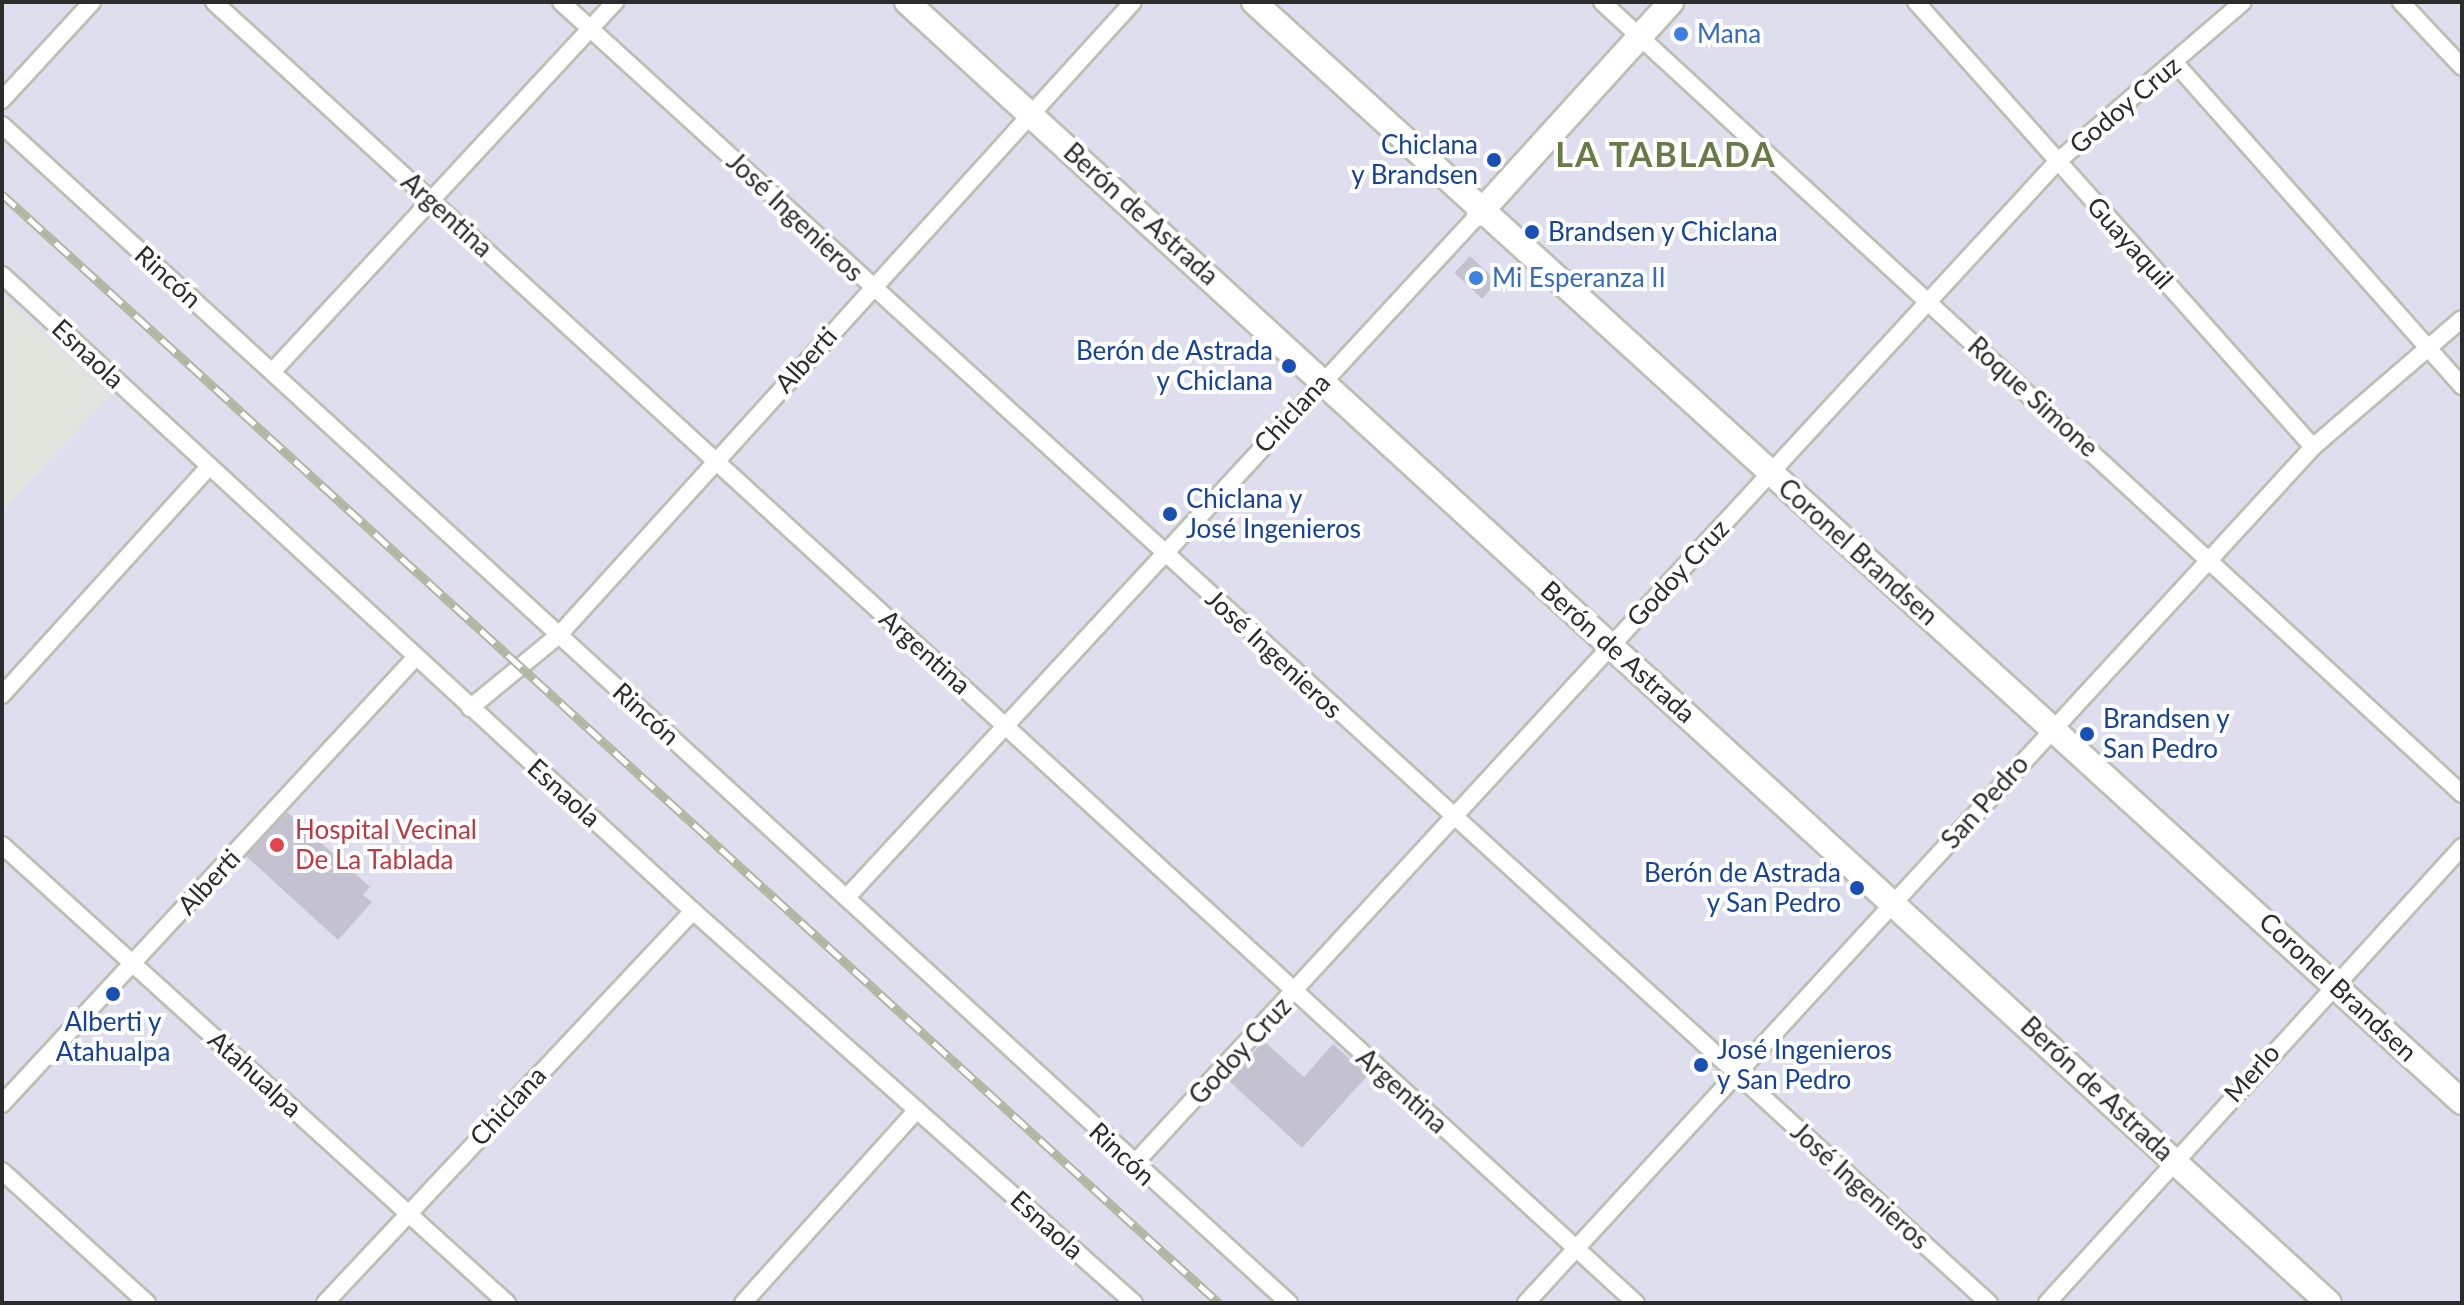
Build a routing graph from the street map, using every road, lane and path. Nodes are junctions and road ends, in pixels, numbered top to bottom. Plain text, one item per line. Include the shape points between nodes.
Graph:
1 (92, 2) edge
2 (214, 2) edge
3 (561, 2) edge
4 (615, 2) edge
5 (907, 2) edge
6 (1133, 2) edge
7 (1254, 2) edge
8 (1602, 2) edge
9 (1671, 2) edge
10 (1916, 2) edge
11 (2243, 2) edge
12 (2401, 2) edge
13 (591, 30) junction
14 (1640, 36) junction
15 (2176, 64) junction
16 (2462, 67) edge
17 (2, 100) edge
18 (1031, 113) junction
19 (2, 125) edge
20 (2057, 162) junction
21 (433, 202) junction
22 (1479, 214) junction
23 (2, 275) edge
24 (872, 288) junction
25 (1929, 303) junction
26 (2462, 319) edge
27 (2427, 348) junction
28 (272, 372) junction
29 (1322, 381) junction
30 (2462, 386) edge
31 (2313, 447) junction
32 (716, 460) junction
33 (210, 466) junction
34 (1770, 473) junction
35 (1165, 552) junction
36 (2210, 557) junction
37 (559, 635) junction
38 (1611, 646) junction
39 (415, 658) junction
40 (2, 695) edge
41 (470, 708) junction
42 (1006, 726) junction
43 (2053, 727) junction
44 (2462, 794) edge
45 (1453, 821) junction
46 (2, 845) edge
47 (2462, 847) edge
48 (848, 896) junction
49 (1893, 902) junction
50 (693, 911) junction
51 (134, 964) junction
52 (2333, 983) junction
53 (1295, 992) junction
54 (1737, 1074) junction
55 (2462, 1102) edge
56 (2, 1104) edge
57 (917, 1110) junction
58 (2174, 1160) junction
59 (1133, 1165) junction
60 (2, 1171) edge
61 (407, 1213) junction
62 (1576, 1249) junction
63 (147, 1303) edge
64 (325, 1303) edge
65 (507, 1303) edge
66 (743, 1303) edge
67 (1134, 1303) edge
68 (1289, 1303) edge
69 (1526, 1303) edge
70 (1636, 1303) edge
71 (1989, 1303) edge
72 (2047, 1303) edge
73 (2329, 1303) edge

1 - 17 street
2 - 21 street, Argentina
3 - 13 street, José Ingenieros
4 - 13 street
5 - 18 street, Berón de Astrada
6 - 18 street, Alberti
7 - 22 street, Coronel Brandsen
8 - 14 street, Roque Simone
9 - 14 street, Chiclana
10 - 20 street, Guayaquil
11 - 15 street, Godoy Cruz
12 - 16 street
13 - 21 street
13 - 24 street, José Ingenieros
14 - 22 street, Chiclana
14 - 25 street, Roque Simone
15 - 20 street, Godoy Cruz
15 - 27 street
18 - 24 street, Alberti
18 - 29 street, Berón de Astrada
19 - 28 street, Rincón
20 - 25 street, Godoy Cruz
20 - 31 street, Guayaquil
21 - 28 street
21 - 32 street, Argentina
22 - 29 street, Chiclana
22 - 34 street, Coronel Brandsen
23 - 33 street, Esnaola
24 - 32 street, Alberti
24 - 35 street, José Ingenieros
25 - 34 street, Godoy Cruz
25 - 36 street, Roque Simone
26 - 27 street, San Pedro
27 - 30 street
27 - 31 street, San Pedro
28 - 37 street, Rincón
29 - 35 street, Chiclana
29 - 38 street, Berón de Astrada
31 - 36 street, San Pedro
32 - 37 street, Alberti
32 - 42 street, Argentina
33 - 39 street, Esnaola
33 - 40 street
34 - 38 street, Godoy Cruz
34 - 43 street, Coronel Brandsen
35 - 42 street, Chiclana
35 - 45 street, José Ingenieros
36 - 43 street, San Pedro
36 - 44 street, Roque Simone
37 - 41 street, Alberti
37 - 48 street, Rincón
38 - 45 street, Godoy Cruz
38 - 49 street, Berón de Astrada
39 - 41 street, Esnaola
39 - 51 street, Alberti
41 - 50 street, Esnaola
42 - 48 street, Chiclana
42 - 53 street, Argentina
43 - 49 street, San Pedro
43 - 52 street, Coronel Brandsen
45 - 53 street, Godoy Cruz
45 - 54 street, José Ingenieros
46 - 51 street, Atahualpa
47 - 52 street, Merlo
48 - 59 street, Rincón
49 - 54 street, San Pedro
49 - 58 street, Berón de Astrada
50 - 57 street, Esnaola
50 - 61 street, Chiclana
51 - 56 street, Alberti
51 - 61 street, Atahualpa
52 - 55 street, Coronel Brandsen
52 - 58 street, Merlo
53 - 59 street, Godoy Cruz
53 - 62 street, Argentina
54 - 62 street, San Pedro
54 - 71 street, José Ingenieros
57 - 66 street
57 - 67 street, Esnaola
58 - 72 street, Merlo
58 - 73 street, Berón de Astrada
59 - 68 street, Rincón
60 - 63 street
61 - 64 street, Chiclana
61 - 65 street, Atahualpa
62 - 69 street, San Pedro
62 - 70 street, Argentina

